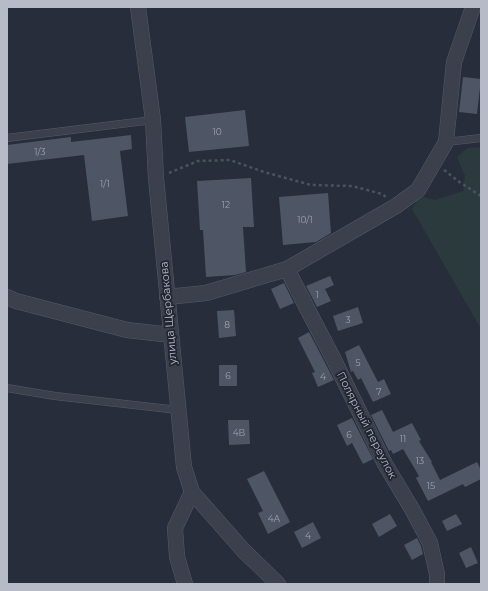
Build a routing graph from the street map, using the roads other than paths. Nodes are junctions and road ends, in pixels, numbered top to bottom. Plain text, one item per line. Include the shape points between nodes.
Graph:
1 (138, 7) edge
2 (473, 7) edge
3 (152, 120) junction
4 (7, 138) edge
5 (481, 138) edge
6 (446, 142) junction
7 (287, 269) junction
8 (7, 297) edge
9 (167, 297) junction
10 (171, 335) junction
11 (7, 388) edge
12 (178, 410) junction
13 (192, 492) junction
14 (184, 584) edge
15 (278, 584) edge
16 (437, 584) edge

1 - 3 street, улица Щербакова
2 - 6 street via 454,62
3 - 4 lane
3 - 9 street, улица Щербакова
5 - 6 lane
6 - 7 street via 418,190 396,206
7 - 9 street via 206,293
7 - 16 street, Полярный переулок via 385,464 430,543
8 - 10 street via 127,330
9 - 10 street, улица Щербакова
10 - 12 street, улица Щербакова
11 - 12 lane
12 - 13 street, улица Щербакова via 184,467
13 - 14 street via 175,528 177,557
13 - 15 street, улица Щербакова via 243,550

